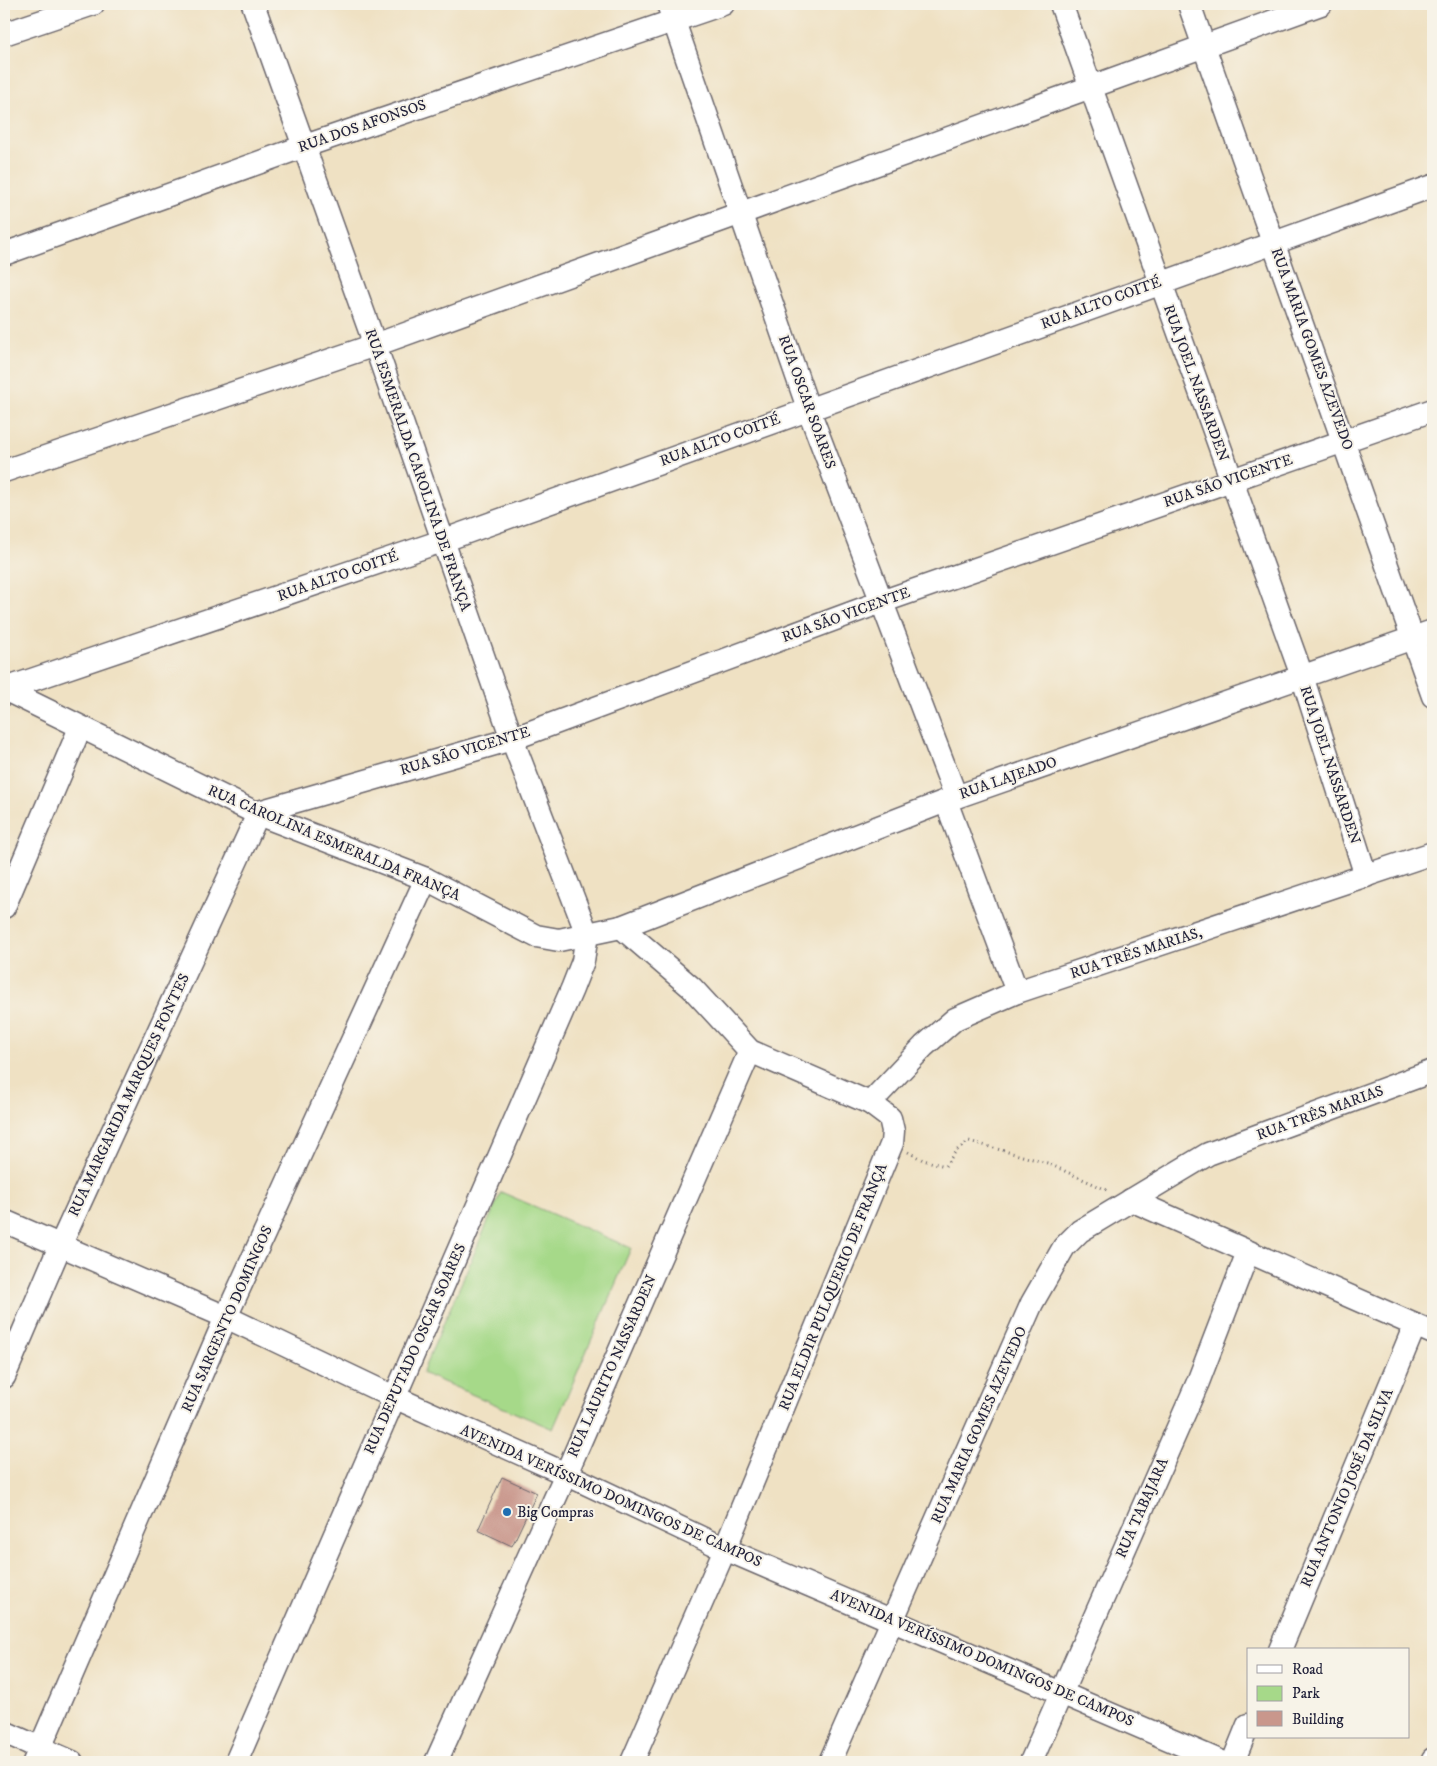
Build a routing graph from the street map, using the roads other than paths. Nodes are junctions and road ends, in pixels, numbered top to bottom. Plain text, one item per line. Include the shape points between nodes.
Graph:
1 (94, 4) edge
2 (253, 4) edge
3 (723, 4) edge
4 (1061, 4) edge
5 (1189, 4) edge
6 (1321, 4) edge
7 (672, 12) edge
8 (4, 34) edge
9 (1204, 44) junction
10 (1091, 86) junction
11 (305, 146) junction
12 (1433, 186) edge
13 (741, 211) junction
14 (1274, 242) junction
15 (4, 254) edge
16 (1159, 282) junction
17 (375, 345) junction
18 (808, 408) junction
19 (1433, 410) edge
20 (1345, 442) junction
21 (4, 471) edge
22 (1232, 479) junction
23 (442, 541) junction
24 (881, 602) junction
25 (1433, 631) edge
26 (1412, 638) junction
27 (1302, 676) junction
28 (4, 689) edge
29 (1433, 696) edge
30 (80, 728) junction
31 (512, 739) junction
32 (951, 799) junction
33 (258, 814) junction
34 (1433, 853) edge
35 (1366, 876) junction
36 (426, 879) junction
37 (4, 907) edge
38 (622, 927) junction
39 (587, 934) junction
40 (1017, 992) junction
41 (750, 1052) junction
42 (1433, 1071) edge
43 (870, 1104) junction
44 (1208, 1154) joint
45 (1131, 1200) junction
46 (4, 1221) edge
47 (60, 1246) junction
48 (1248, 1252) junction
49 (226, 1317) junction
50 (1424, 1329) edge
51 (4, 1377) edge
52 (394, 1398) junction
53 (566, 1474) junction
54 (725, 1549) junction
55 (894, 1620) junction
56 (1281, 1648) edge
57 (1062, 1693) junction
58 (1247, 1726) edge
59 (4, 1732) edge
60 (37, 1755) edge
61 (1433, 1759) edge
62 (72, 1762) edge
63 (236, 1762) edge
64 (436, 1762) edge
65 (632, 1762) edge
66 (830, 1762) edge
67 (1030, 1762) edge
68 (1222, 1762) edge
69 (1232, 1762) edge
70 (1432, 1762) edge

1 - 8 street
2 - 11 street, RUA ESMERALDA CAROLINA DE FRANÇA
3 - 7 street, RUA DOS AFONSOS
4 - 10 street, RUA JOEL NASSARDEN
5 - 9 street, RUA MARIA GOMES AZEVEDO
6 - 9 street
7 - 11 street, RUA DOS AFONSOS
7 - 13 street, RUA OSCAR SOARES
9 - 10 street
9 - 14 street, RUA MARIA GOMES AZEVEDO
10 - 13 street
10 - 16 street, RUA JOEL NASSARDEN
11 - 15 street, RUA DOS AFONSOS
11 - 17 street, RUA ESMERALDA CAROLINA DE FRANÇA
12 - 14 street, RUA ALTO COITÉ
13 - 17 street
13 - 18 street, RUA OSCAR SOARES
14 - 16 street, RUA ALTO COITÉ
14 - 20 street, RUA MARIA GOMES AZEVEDO
16 - 18 street, RUA ALTO COITÉ
16 - 22 street, RUA JOEL NASSARDEN
17 - 21 street
17 - 23 street, RUA ESMERALDA CAROLINA DE FRANÇA
18 - 23 street, RUA ALTO COITÉ
18 - 24 street, RUA OSCAR SOARES
19 - 20 street, RUA SÃO VICENTE
20 - 22 street, RUA SÃO VICENTE
20 - 26 street, RUA MARIA GOMES AZEVEDO
22 - 24 street, RUA SÃO VICENTE
22 - 27 street, RUA JOEL NASSARDEN
23 - 28 street, RUA ALTO COITÉ
23 - 31 street, RUA ESMERALDA CAROLINA DE FRANÇA
24 - 31 street, RUA SÃO VICENTE
24 - 32 street, RUA OSCAR SOARES
25 - 26 street, RUA LAJEADO
26 - 27 street, RUA LAJEADO
26 - 29 street, RUA MARIA GOMES AZEVEDO
27 - 32 street, RUA LAJEADO
27 - 35 street, RUA JOEL NASSARDEN
28 - 30 street, RUA CAROLINA ESMERALDA FRANÇA
30 - 33 street, RUA CAROLINA ESMERALDA FRANÇA
30 - 37 street
31 - 33 street, RUA SÃO VICENTE via 270,807
31 - 39 street, RUA ESMERALDA CAROLINA DE FRANÇA
32 - 38 street, RUA LAJEADO
32 - 40 street, RUA OSCAR SOARES
33 - 36 street, RUA CAROLINA ESMERALDA FRANÇA
33 - 47 street, RUA MARGARIDA MARQUES FONTES
34 - 35 street, RUA TRÊS MARIAS,
35 - 40 street, RUA TRÊS MARIAS,
36 - 39 street, RUA CAROLINA ESMERALDA FRANÇA via 536,936 559,940
36 - 49 street, RUA SARGENTO DOMINGOS
38 - 39 street, RUA LAJEADO
38 - 41 street, RUA ELDIR PULQUERIO DE FRANÇA via 692,988
39 - 52 street, RUA DEPUTADO OSCAR SOARES via 583,960 572,988
40 - 43 street, RUA TRÊS MARIAS, via 955,1019 924,1046
41 - 43 street, RUA ELDIR PULQUERIO DE FRANÇA
41 - 53 street, RUA LAURITO NASSARDEN
42 - 44 street, RUA TRÊS MARIAS
43 - 54 street, RUA ELDIR PULQUERIO DE FRANÇA via 890,1118 892,1143
44 - 45 street, RUA MARIA GOMES AZEVEDO
45 - 48 street
45 - 55 street, RUA MARIA GOMES AZEVEDO via 1080,1231 1064,1247 1032,1303
46 - 47 street, AVENIDA VERÍSSIMO DOMINGOS DE CAMPOS
47 - 49 street, AVENIDA VERÍSSIMO DOMINGOS DE CAMPOS
47 - 51 street, RUA MARGARIDA MARQUES FONTES
48 - 50 street
48 - 57 street, RUA TABAJARA via 1198,1382
49 - 52 street, AVENIDA VERÍSSIMO DOMINGOS DE CAMPOS
49 - 60 street, RUA SARGENTO DOMINGOS
50 - 56 street, RUA ANTONIO JOSÉ DA SILVA
52 - 53 street, AVENIDA VERÍSSIMO DOMINGOS DE CAMPOS
52 - 63 street, RUA DEPUTADO OSCAR SOARES
53 - 54 street, AVENIDA VERÍSSIMO DOMINGOS DE CAMPOS
53 - 64 street, RUA LAURITO NASSARDEN
54 - 55 street, AVENIDA VERÍSSIMO DOMINGOS DE CAMPOS
54 - 65 street, RUA ELDIR PULQUERIO DE FRANÇA
55 - 57 street, AVENIDA VERÍSSIMO DOMINGOS DE CAMPOS
55 - 66 street, RUA MARIA GOMES AZEVEDO
57 - 67 street, RUA TABAJARA
57 - 68 street, AVENIDA VERÍSSIMO DOMINGOS DE CAMPOS
58 - 69 street
59 - 60 street
60 - 62 street
61 - 70 street

